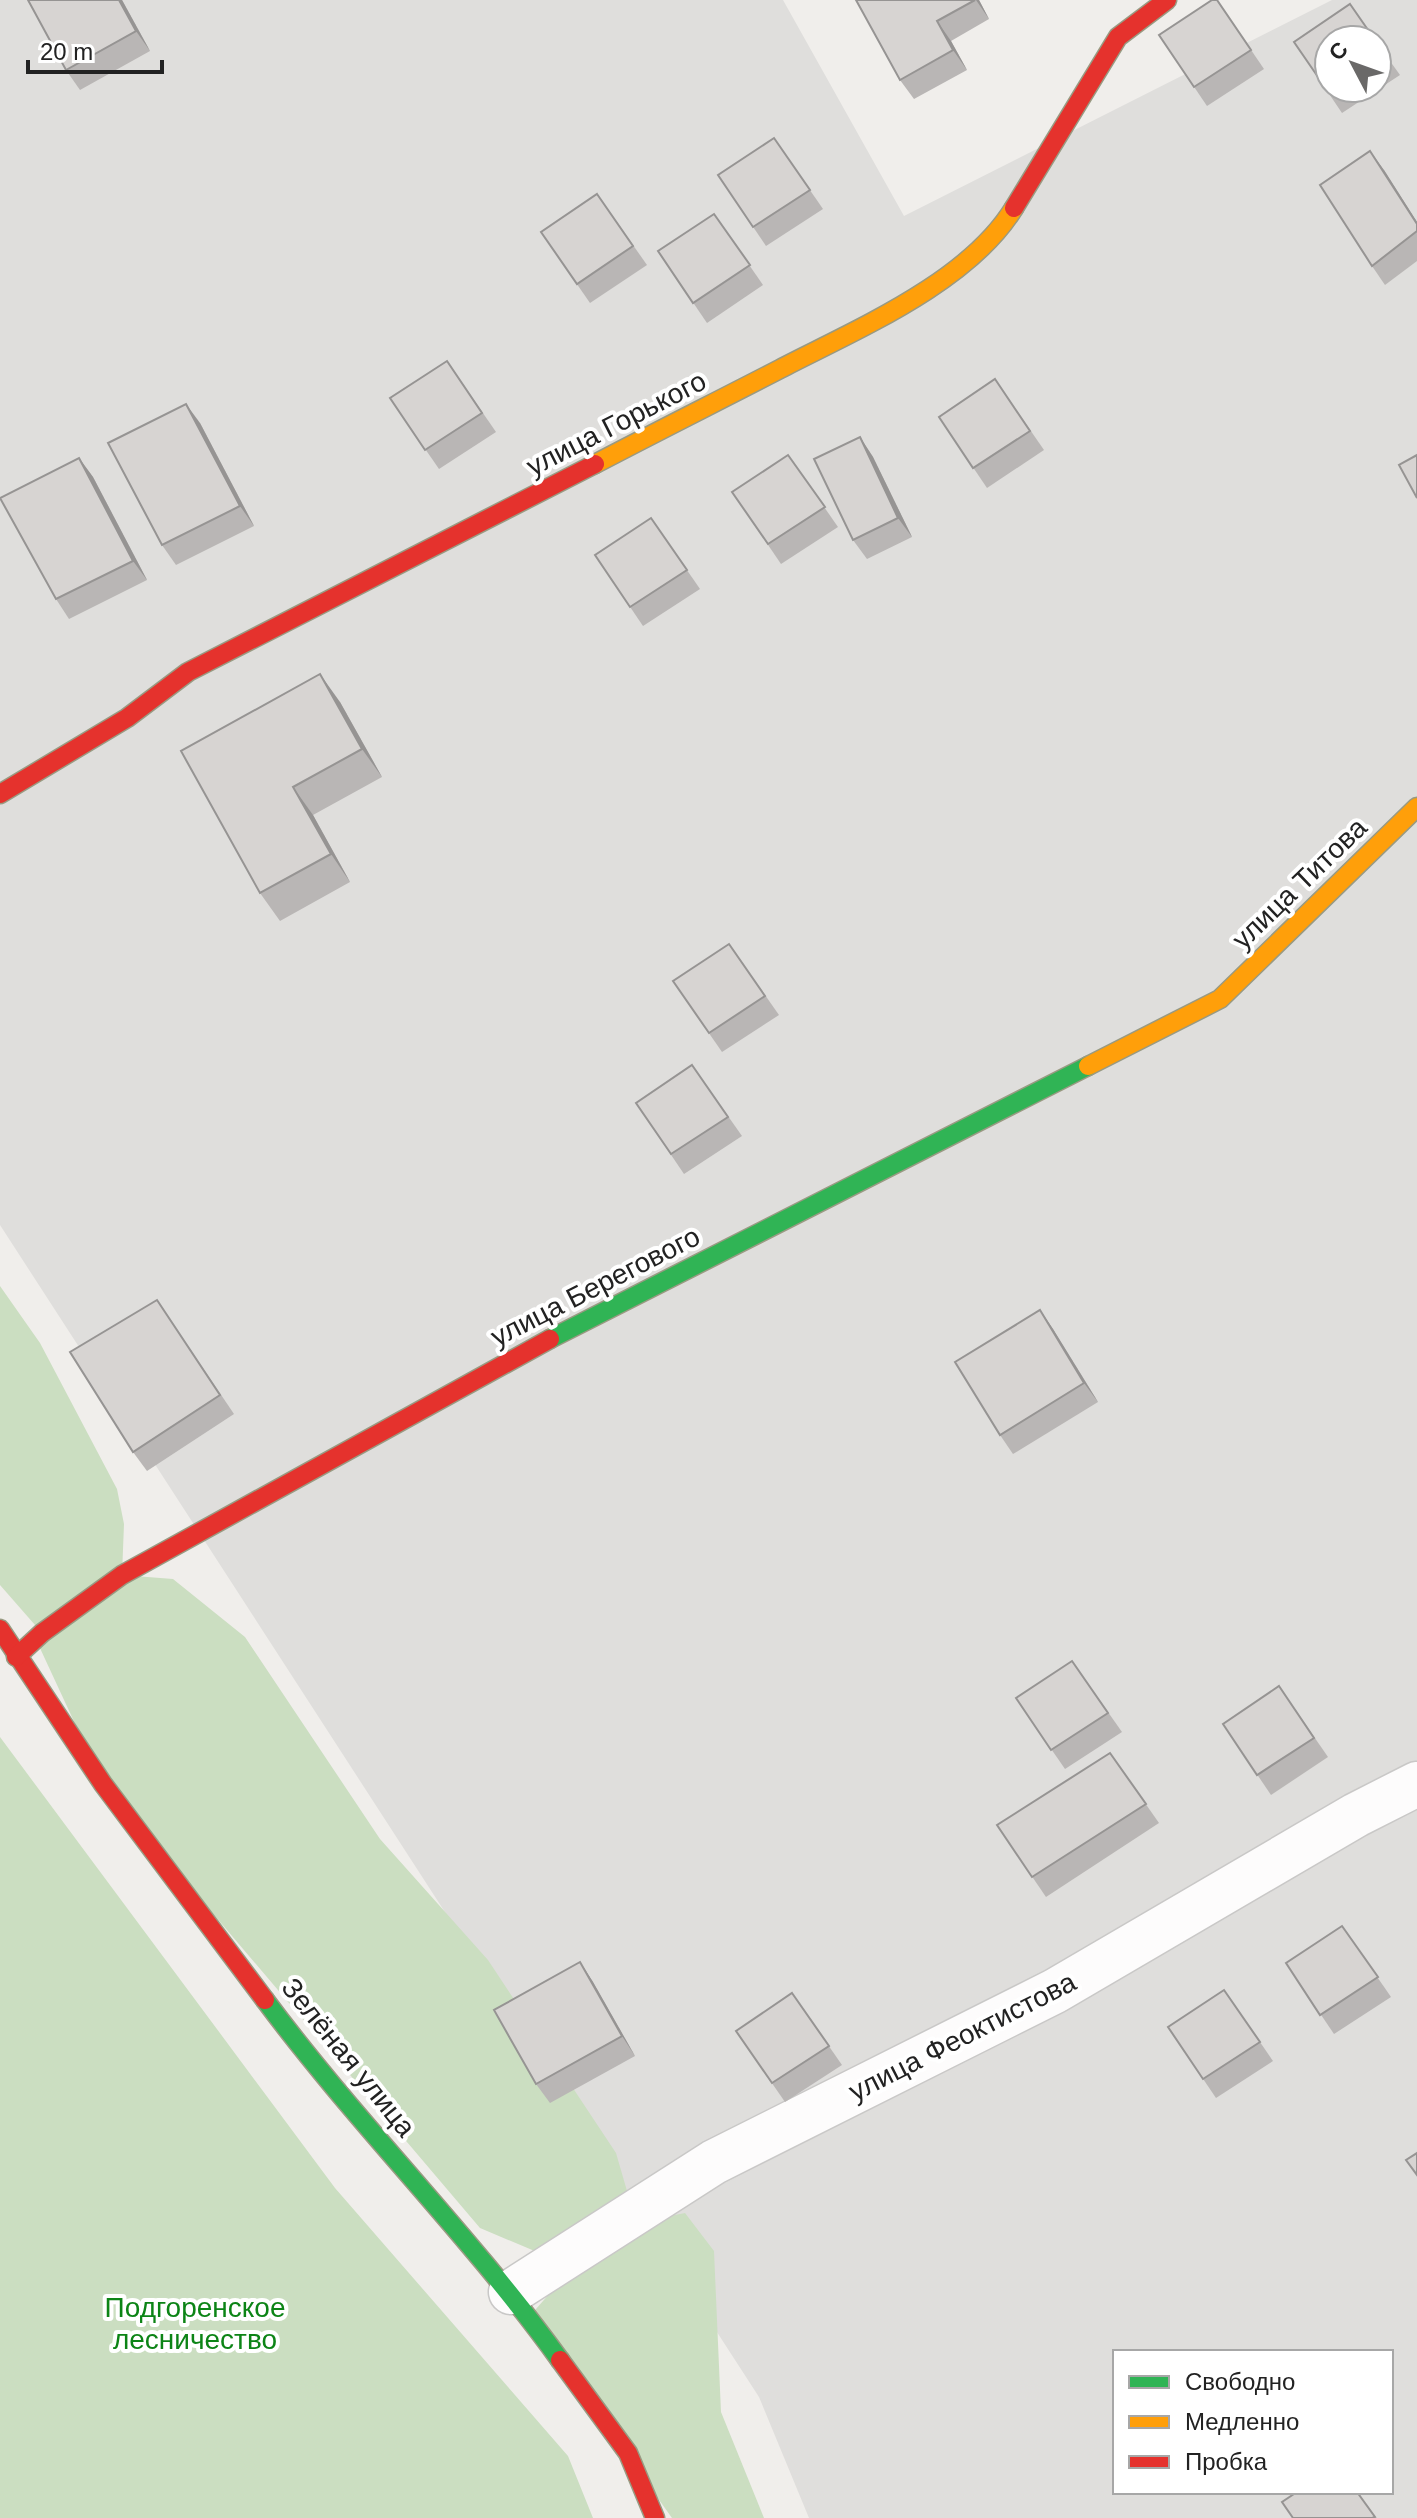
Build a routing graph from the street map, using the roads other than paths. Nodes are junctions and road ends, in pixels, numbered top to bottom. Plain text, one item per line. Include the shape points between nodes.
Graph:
1 (1167, 0) edge
2 (0, 794) edge
3 (1417, 807) edge
4 (1220, 999) joint
5 (0, 1629) edge
6 (16, 1657) junction
7 (1417, 1784) edge
8 (511, 2292) junction
9 (655, 2518) edge

1 - 2 street, улица Горького via 1118,37 1008,218 990,243 963,262 870,323 188,672 127,718
3 - 4 street, улица Титова
4 - 6 street, улица Берегового via 543,1342 122,1575
5 - 6 street, Зелёная улица
6 - 8 street, Зелёная улица via 103,1784 308,2058
7 - 8 street, улица Феоктистова via 1055,1991 714,2162
8 - 9 street, Зелёная улица via 628,2453

